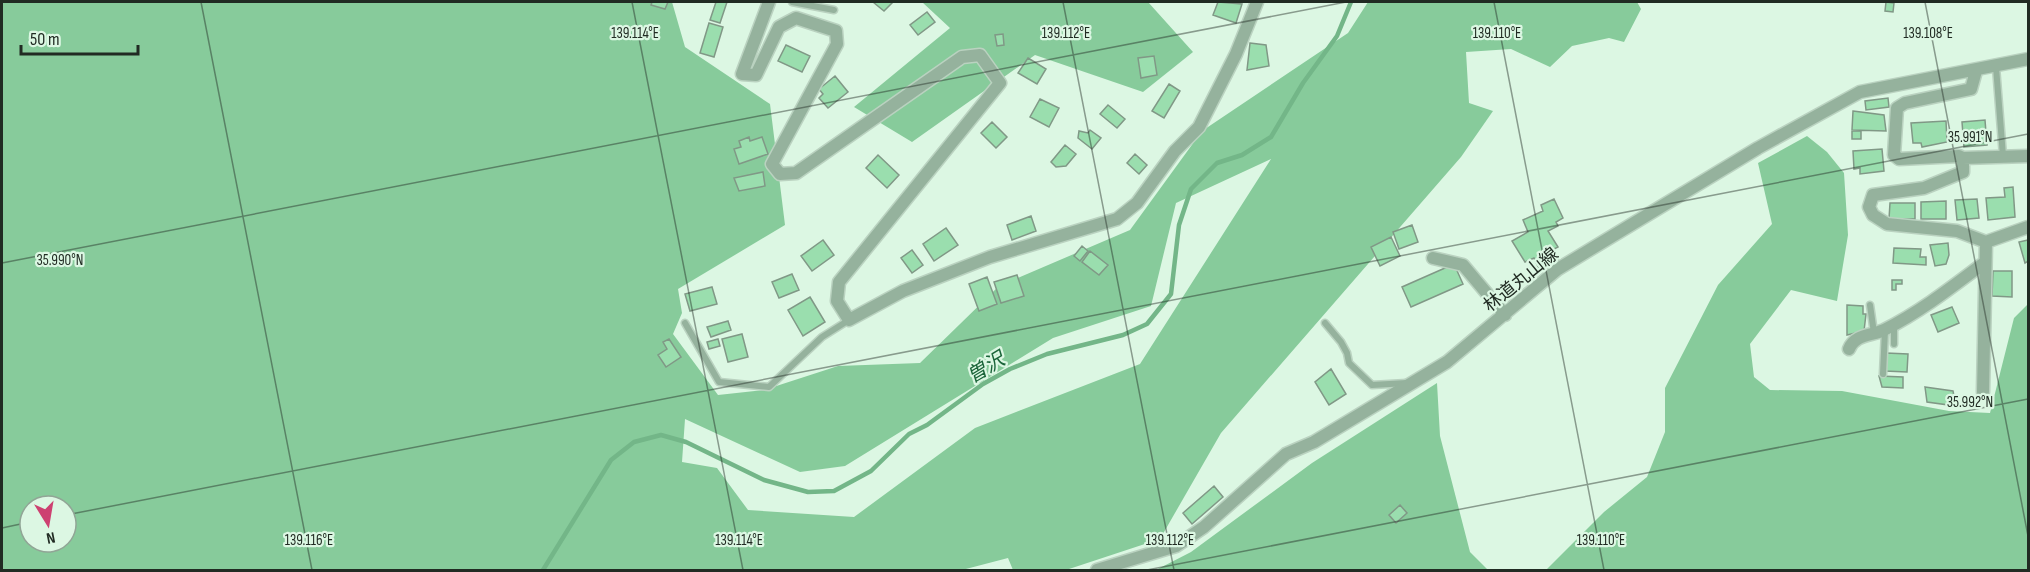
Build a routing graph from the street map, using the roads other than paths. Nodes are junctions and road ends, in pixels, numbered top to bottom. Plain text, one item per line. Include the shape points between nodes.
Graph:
1 (769, 2) edge
2 (792, 2) edge
3 (1257, 2) edge
4 (834, 10) dead end
5 (2028, 59) edge
6 (1996, 67) junction
7 (1976, 72) junction
8 (2003, 156) junction
9 (2028, 156) edge
10 (1963, 158) junction
11 (2028, 227) edge
12 (1986, 242) junction
13 (1433, 258) dead end
14 (1984, 263) junction
15 (1870, 305) dead end
16 (1504, 315) junction
17 (849, 320) junction
18 (685, 323) dead end
19 (1325, 323) dead end
20 (1884, 329) junction
21 (1894, 344) dead end
22 (1849, 349) dead end
23 (1883, 374) dead end
24 (1411, 384) junction
25 (1983, 392) dead end
26 (1097, 570) edge

1 - 17 street via 742,74 756,75 779,27 796,18 836,31 837,37 837,44 772,164 780,174 796,173 962,57 980,55 1000,83 840,282 837,301
2 - 4 lane
3 - 17 street via 1199,127 1175,151 1137,203 1117,219 990,257 903,291
5 - 6 street, 林道丸山線
6 - 7 street, 林道丸山線
6 - 8 lane
7 - 10 street via 1971,89 1905,103 1897,108 1895,116 1894,154 1899,159 1947,155
7 - 16 street, 林道丸山線 via 1860,92 1758,148 1558,269
8 - 9 street
8 - 10 street
10 - 12 street via 1963,172 1956,177 1915,190 1873,195 1869,207 1873,215 1887,224 1957,231
11 - 12 street
12 - 14 street
13 - 16 street via 1463,265
14 - 20 street via 1932,302
14 - 25 street
15 - 20 lane
16 - 24 street, 林道丸山線 via 1447,362
17 - 18 lane via 822,337 769,387 719,382
19 - 24 lane via 1344,347 1349,363 1372,385
20 - 21 lane
20 - 22 street via 1858,339
20 - 23 lane
24 - 26 street, 林道丸山線 via 1314,442 1286,454 1204,527 1176,546

